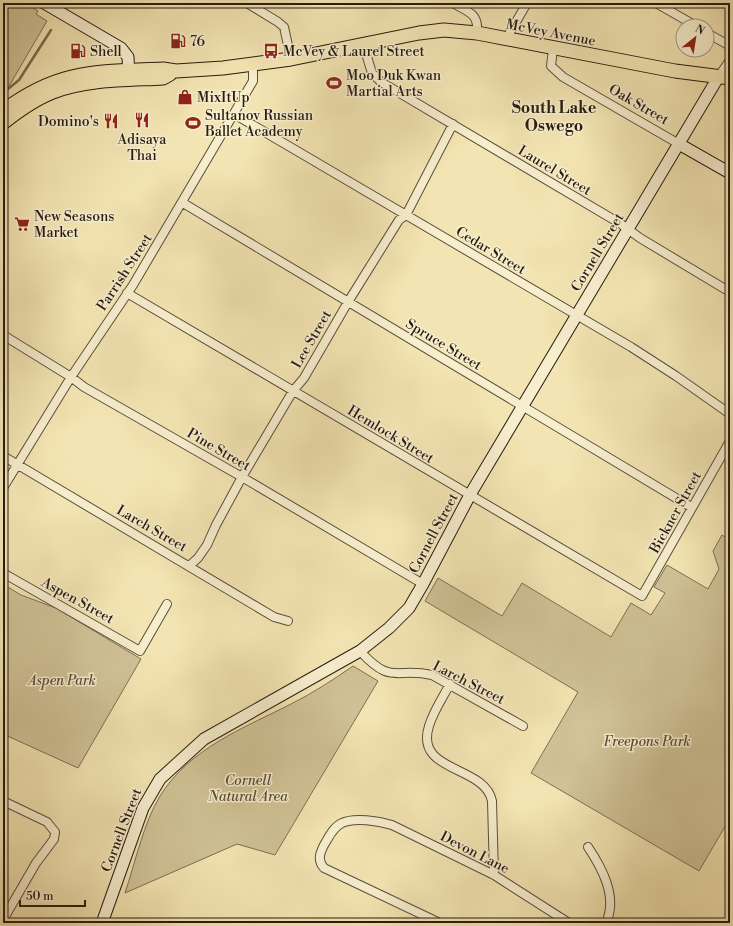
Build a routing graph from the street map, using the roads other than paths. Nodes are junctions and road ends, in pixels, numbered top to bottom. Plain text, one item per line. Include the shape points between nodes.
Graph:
1 (44, 3) edge
2 (247, 3) edge
3 (453, 3) edge
4 (527, 3) edge
5 (656, 3) edge
6 (58, 6) edge
7 (682, 18) edge
8 (477, 33) junction
9 (715, 38) edge
10 (506, 39) junction
11 (363, 44) junction
12 (730, 46) edge
13 (553, 49) junction
14 (291, 59) junction
15 (730, 60) edge
16 (253, 65) junction
17 (129, 75) junction
18 (724, 77) edge
19 (3, 111) edge
20 (234, 114) junction
21 (3, 122) edge
22 (454, 124) junction
23 (679, 144) junction
24 (730, 173) edge
25 (183, 203) junction
26 (406, 215) junction
27 (629, 229) junction
28 (127, 292) junction
29 (730, 292) edge
30 (348, 302) junction
31 (576, 315) junction
32 (3, 335) edge
33 (71, 377) junction
34 (293, 390) junction
35 (522, 406) junction
36 (730, 414) edge
37 (730, 441) edge
38 (3, 456) edge
39 (17, 464) junction
40 (242, 477) junction
41 (3, 488) edge
42 (471, 493) junction
43 (692, 507) junction
44 (189, 566) junction
45 (3, 573) edge
46 (424, 584) junction
47 (642, 596) joint
48 (167, 604) dead end
49 (288, 621) dead end
50 (360, 651) junction
51 (450, 684) junction
52 (523, 726) dead end
53 (3, 801) edge
54 (588, 847) dead end
55 (494, 875) junction
56 (3, 920) edge
57 (102, 923) edge
58 (440, 923) edge
59 (569, 923) edge
60 (606, 923) edge

1 - 6 street
2 - 14 street via 284,27
3 - 8 street via 475,16 478,22
4 - 10 street
5 - 7 street
6 - 17 street via 121,48 128,57
8 - 10 main road, McVey Avenue
8 - 11 main road, McVey Avenue via 432,31
9 - 12 street
10 - 13 main road, McVey Avenue
11 - 14 main road, McVey Avenue
11 - 22 street, Laurel Street via 370,68 376,78
13 - 18 main road, McVey Avenue
13 - 23 street, Oak Street via 551,64 556,72
14 - 16 main road, McVey Avenue
15 - 18 street
16 - 17 main road, McVey Avenue via 176,71 163,69
16 - 20 street, Parrish Street via 253,81
17 - 19 main road, McVey Avenue via 94,72 61,78 28,93
17 - 21 main road, McVey Avenue via 52,92
18 - 23 street, Cornell Street
20 - 25 street, Parrish Street
20 - 26 street, Cedar Street
22 - 26 street, Lee Street
22 - 27 street, Laurel Street
23 - 24 street, Oak Street
23 - 27 street, Cornell Street
25 - 28 street, Parrish Street
25 - 30 street, Spruce Street
26 - 30 street, Lee Street via 399,220
26 - 31 street, Cedar Street
27 - 29 street, Laurel Street
27 - 31 street, Cornell Street
28 - 33 street, Parrish Street
28 - 34 street, Hemlock Street
30 - 34 street, Lee Street via 304,378
30 - 35 street, Spruce Street
31 - 35 street, Cornell Street
31 - 36 street, Cedar Street via 676,376
32 - 33 street, Pine Street
33 - 39 street, Parrish Street
33 - 40 street, Pine Street via 84,387
34 - 40 street, Lee Street
34 - 42 street, Hemlock Street via 424,469
35 - 42 street, Cornell Street
35 - 43 street, Spruce Street
37 - 43 street, Bickner Street
38 - 39 street, Larch Street
39 - 41 street, Parrish Street
39 - 44 street, Larch Street
40 - 44 street, Lee Street via 206,545
40 - 46 street, Pine Street
42 - 46 street, Cornell Street
42 - 47 street, Hemlock Street
43 - 47 street, Bickner Street
44 - 49 street, Larch Street via 274,617
45 - 48 street, Aspen Street via 140,651
46 - 50 street, Cornell Street via 409,608
50 - 51 street, Larch Street via 374,666 391,674 421,672
50 - 57 street, Cornell Street via 204,739 160,779 143,808
51 - 52 street, Larch Street
51 - 55 street via 429,724 428,743 439,760 480,782 489,792 492,801
53 - 56 street via 47,822 55,832 54,839 36,863
54 - 60 street via 603,872 608,887 611,900
55 - 58 street, Devon Lane via 392,825 362,821 342,823 336,828 320,852 321,864 330,872
55 - 59 street, Devon Lane

